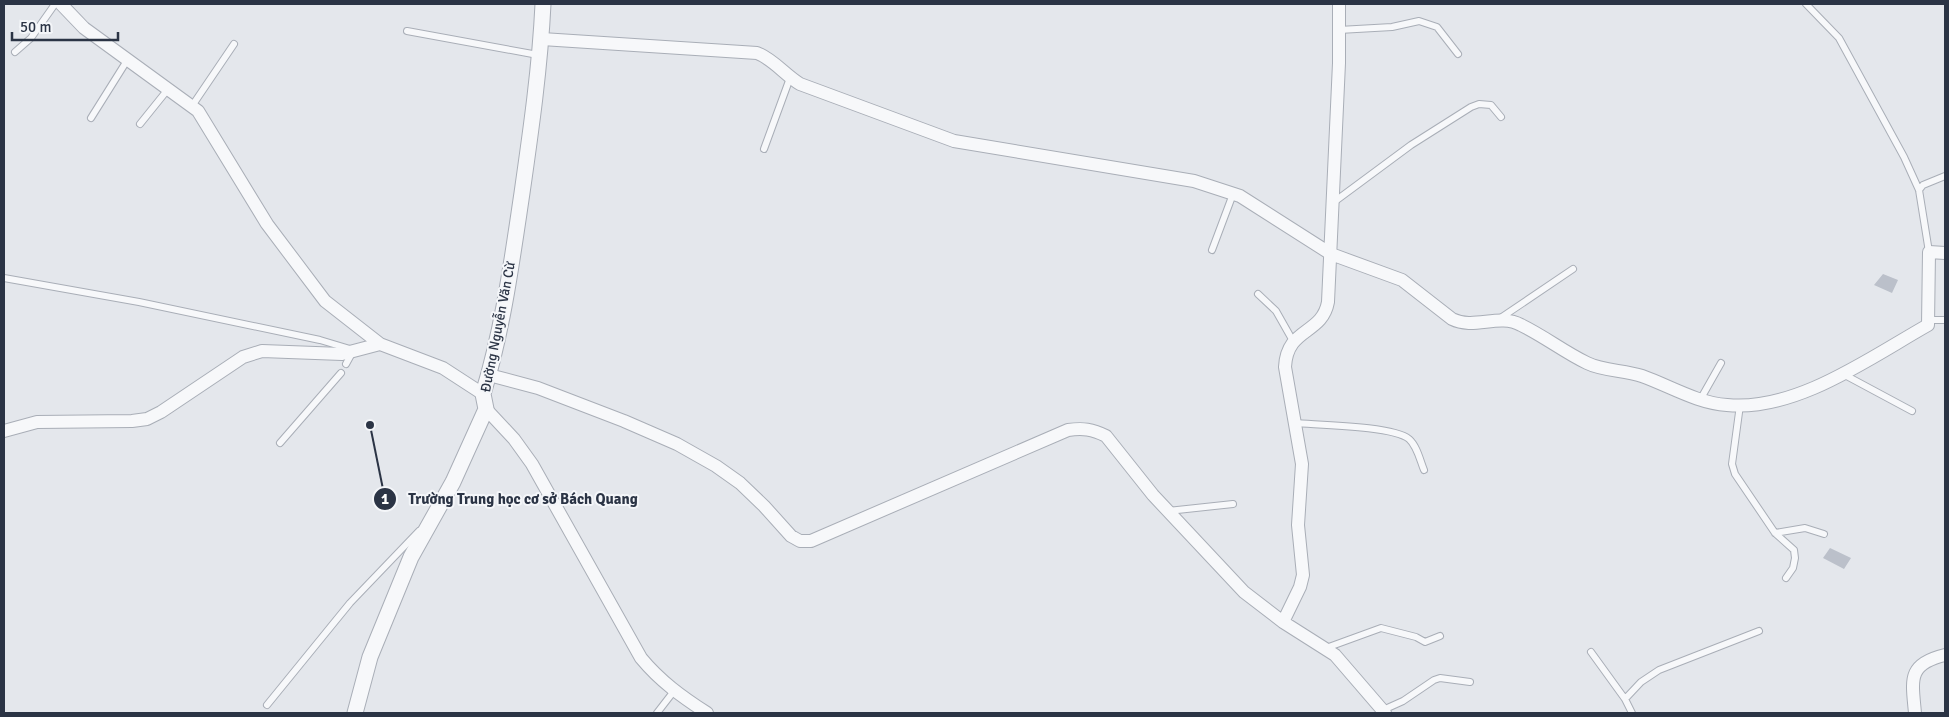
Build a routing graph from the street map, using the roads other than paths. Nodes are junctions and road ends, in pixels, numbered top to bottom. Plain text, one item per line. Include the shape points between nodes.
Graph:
1 (55, 4) edge
2 (61, 4) edge
3 (543, 4) edge
4 (1339, 4) edge
5 (1806, 4) edge
6 (1339, 30) junction
7 (407, 31) dead end
8 (542, 39) junction
9 (234, 44) dead end
10 (15, 52) dead end
11 (1458, 54) dead end
12 (540, 56) junction
13 (128, 59) junction
14 (790, 78) junction
15 (169, 88) junction
16 (192, 106) junction
17 (1501, 117) dead end
18 (91, 118) dead end
19 (140, 124) dead end
20 (764, 149) dead end
21 (1945, 176) edge
22 (1919, 190) junction
23 (1233, 194) junction
24 (1333, 202) junction
25 (1212, 250) dead end
26 (1929, 252) junction
27 (1945, 253) edge
28 (1331, 254) junction
29 (1573, 269) dead end
30 (4, 278) edge
31 (1258, 294) dead end
32 (1929, 320) junction
33 (1945, 320) edge
34 (1496, 321) junction
35 (1293, 341) junction
36 (380, 344) junction
37 (352, 356) junction
38 (1721, 363) dead end
39 (341, 373) dead end
40 (1842, 374) junction
41 (489, 375) junction
42 (1700, 400) junction
43 (484, 402) junction
44 (1740, 405) junction
45 (1912, 411) dead end
46 (1295, 423) junction
47 (4, 431) edge
48 (280, 443) dead end
49 (1424, 470) dead end
50 (1233, 504) dead end
51 (1168, 511) junction
52 (436, 514) junction
53 (1774, 533) junction
54 (1824, 534) dead end
55 (1786, 578) dead end
56 (1283, 622) junction
57 (1759, 631) dead end
58 (1440, 636) dead end
59 (1326, 648) junction
60 (1591, 652) dead end
61 (1945, 655) edge
62 (1470, 682) dead end
63 (674, 691) junction
64 (1625, 699) junction
65 (267, 705) dead end
66 (1384, 712) edge
67 (354, 713) edge
68 (657, 713) edge
69 (707, 713) edge
70 (1632, 713) edge
71 (1915, 713) edge

1 - 10 lane via 32,38
2 - 13 street via 84,28
3 - 8 street, Đường Nguyễn Văn Cừ
4 - 6 street
5 - 22 lane via 1839,38
6 - 11 lane via 1382,28 1419,21 1437,27
6 - 24 street
7 - 12 lane
8 - 12 street, Đường Nguyễn Văn Cừ
8 - 14 street via 757,53 766,56
9 - 16 lane
12 - 41 street, Đường Nguyễn Văn Cừ via 517,223
13 - 15 street
13 - 18 lane
14 - 20 lane
14 - 23 street via 954,141 1194,181
15 - 16 street
15 - 19 lane
16 - 36 street via 206,121 267,224 316,291
17 - 24 lane via 1491,105 1471,107 1411,145
21 - 22 lane
22 - 26 lane
23 - 25 lane
23 - 28 street
24 - 28 street
26 - 27 street
26 - 32 street
28 - 34 street via 1402,280 1461,324
28 - 35 street via 1326,312 1321,320
29 - 34 lane
30 - 37 lane via 320,340
31 - 35 lane via 1276,311
32 - 33 lane
32 - 40 street via 1928,324
34 - 42 street via 1520,324 1588,364 1642,376
35 - 46 street via 1288,346 1285,367
36 - 37 street
36 - 43 street via 443,368
37 - 47 street via 262,352 244,357 147,419 37,422
38 - 42 lane
39 - 48 lane
40 - 44 street via 1783,398
40 - 45 lane
41 - 43 street, Đường Nguyễn Văn Cừ
41 - 51 street via 538,388 677,444 740,483 791,536 800,541 811,540 1068,430 1082,428 1106,436
42 - 44 street
43 - 52 street, Đường Nguyễn Văn Cừ via 453,482
43 - 63 street via 532,464 640,658
44 - 53 lane via 1732,464 1735,474
46 - 49 lane via 1402,435 1410,440
46 - 56 street via 1302,464 1298,525 1303,575
50 - 51 lane
51 - 56 street via 1244,592
52 - 65 lane via 350,603
52 - 67 street, Đường Nguyễn Văn Cừ via 411,558 377,639
53 - 54 lane via 1805,528
53 - 55 lane via 1794,550 1793,568
56 - 59 street
57 - 64 lane via 1659,670 1641,682
58 - 59 lane via 1425,642 1381,628
59 - 66 street via 1343,663
60 - 64 lane
61 - 71 street via 1922,663 1915,671
62 - 66 lane via 1434,680
63 - 68 lane
63 - 69 street
64 - 70 lane

